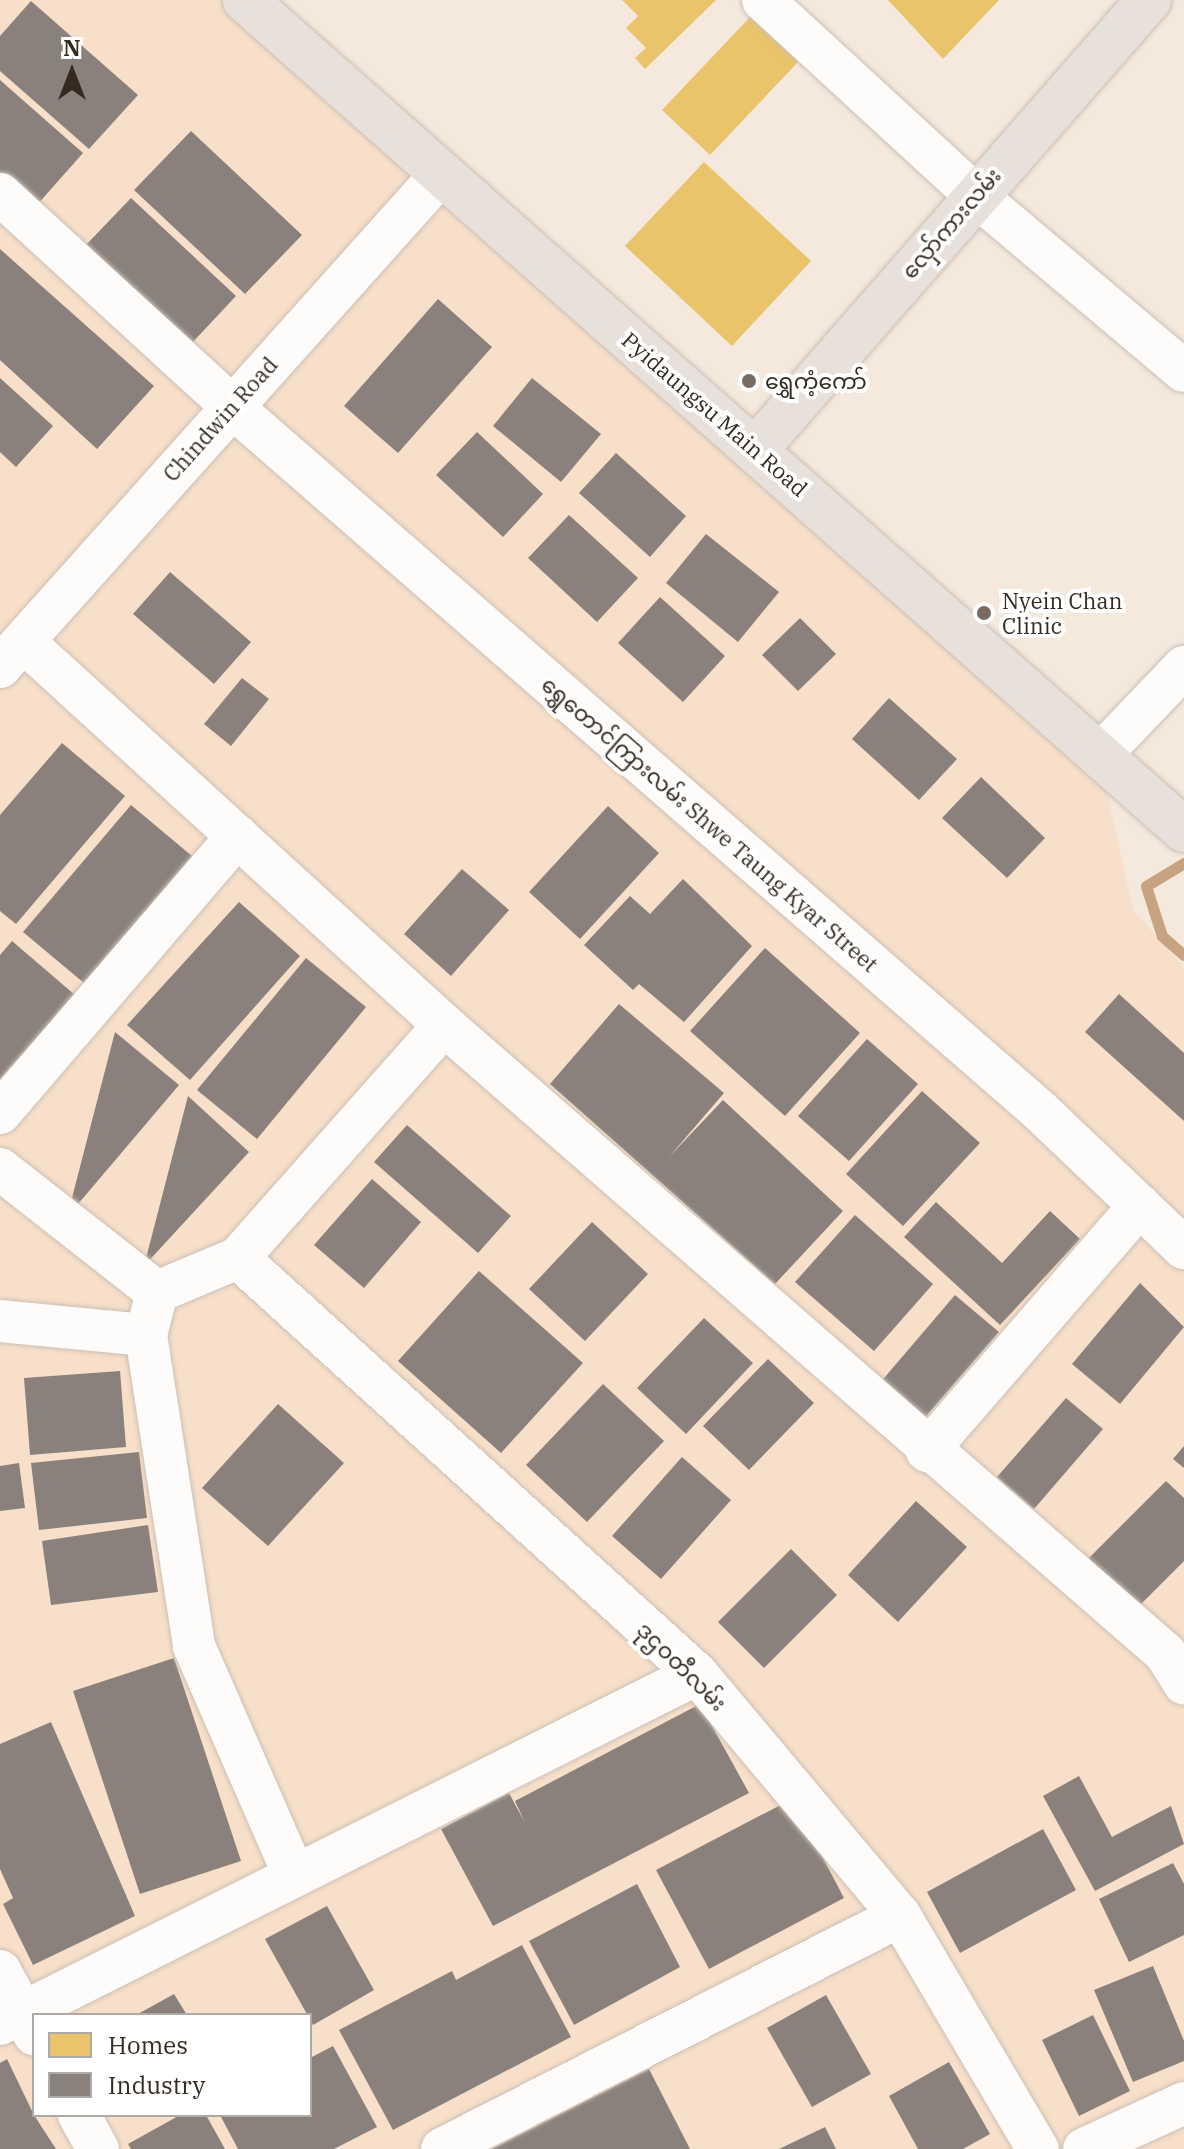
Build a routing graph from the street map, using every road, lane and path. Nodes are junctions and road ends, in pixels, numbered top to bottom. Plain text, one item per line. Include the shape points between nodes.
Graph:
1 (245, 0) edge
2 (763, 0) edge
3 (1149, 0) edge
4 (442, 173) junction
5 (0, 194) edge
6 (975, 195) junction
7 (1184, 371) edge
8 (231, 406) junction
9 (756, 449) junction
10 (12, 654) edge
11 (1184, 667) edge
12 (1099, 756) junction
13 (1184, 830) edge
14 (237, 836) junction
15 (444, 1025) junction
16 (0, 1113) edge
17 (0, 1169) edge
18 (1140, 1205) junction
19 (1184, 1248) edge
20 (238, 1258) junction
21 (157, 1292) junction
22 (0, 1321) edge
23 (146, 1335) junction
24 (927, 1451) junction
25 (697, 1674) junction
26 (1184, 1684) edge
27 (293, 1873) junction
28 (900, 1916) junction
29 (0, 1971) edge
30 (39, 2013) edge
31 (19, 2024) edge
32 (1184, 2103) edge
33 (80, 2117) edge
34 (98, 2149) edge
35 (442, 2149) edge
36 (1038, 2149) edge
37 (1084, 2149) edge

1 - 4 main road, Pyidaungsu Main Road
2 - 6 street
3 - 6 main road, လှော်ကားလမ်း
4 - 8 street, Chindwin Road
4 - 9 main road, Pyidaungsu Main Road
5 - 8 street, ရွှေတောင်ကြားလမ်း Shwe Taung Kyar Street
6 - 7 street
6 - 9 main road, လှော်ကားလမ်း
8 - 10 street, Chindwin Road
8 - 18 street, ရွှေတောင်ကြားလမ်း Shwe Taung Kyar Street
9 - 12 main road, Pyidaungsu Main Road
10 - 14 street
11 - 12 street
12 - 13 main road, Pyidaungsu Main Road
14 - 15 street
14 - 16 street
15 - 20 street
15 - 24 street
17 - 21 street
18 - 19 street, ရွှေတောင်ကြားလမ်း Shwe Taung Kyar Street
18 - 24 street
20 - 21 street
20 - 25 street, ဒုဌဝတီလမ်း
21 - 23 street
22 - 23 street
23 - 27 street via 194,1646
24 - 26 street via 1165,1653
25 - 27 street
25 - 28 street, ဒုဌဝတီလမ်း
27 - 30 street
28 - 35 street
28 - 36 street, ဒုဌဝတီလမ်း
29 - 31 street
32 - 37 street
33 - 34 street

